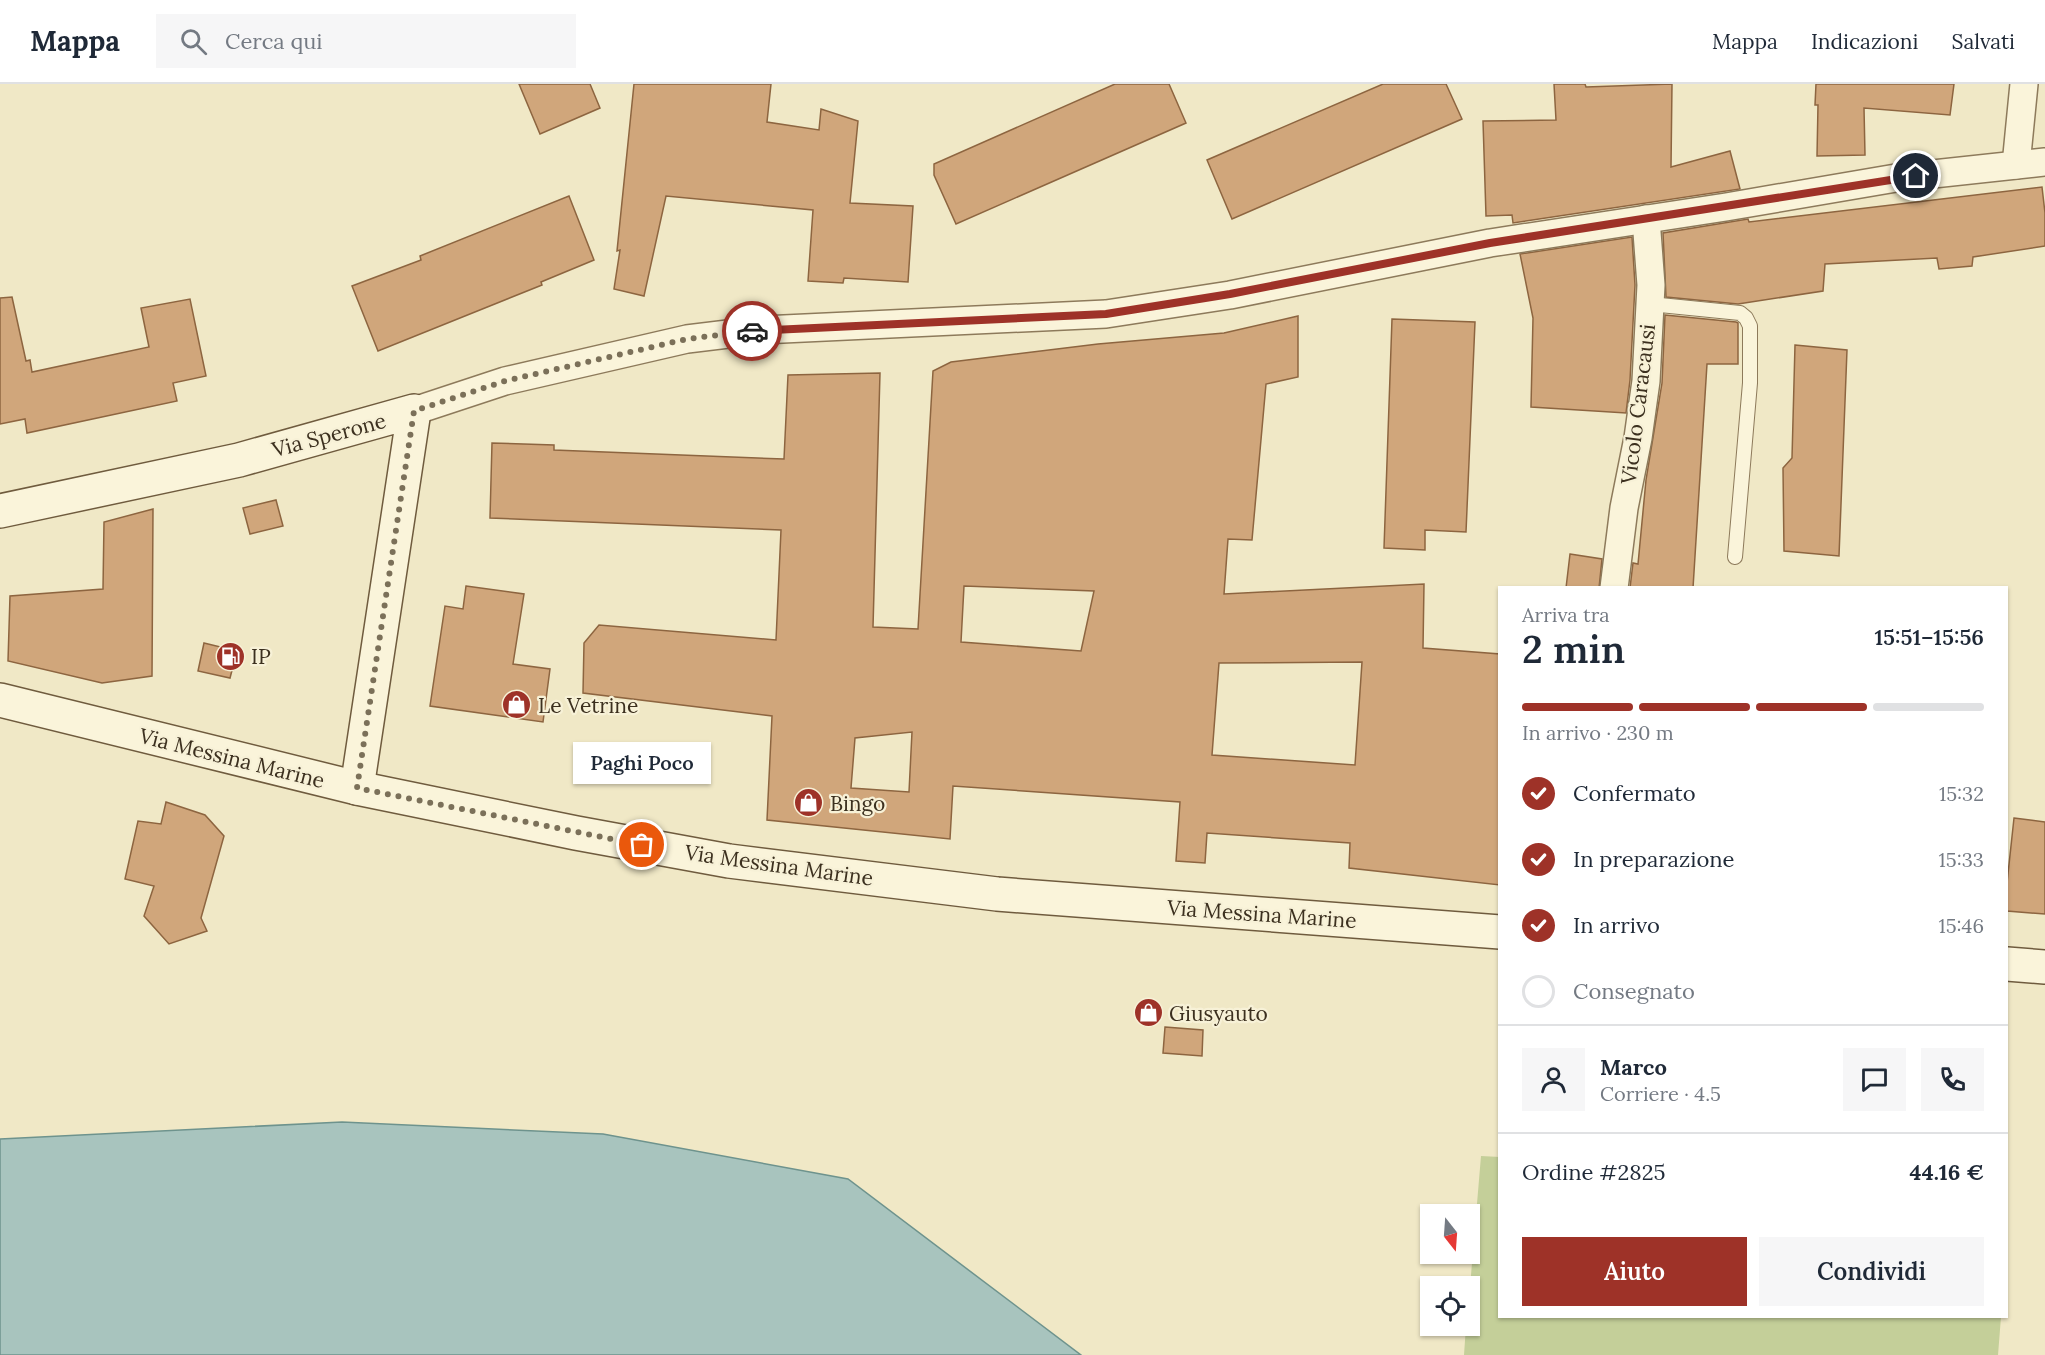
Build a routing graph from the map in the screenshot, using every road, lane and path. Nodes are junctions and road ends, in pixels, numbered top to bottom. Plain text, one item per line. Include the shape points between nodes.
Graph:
1 (2024, 84) edge
2 (2045, 162) edge
3 (2016, 165) junction
4 (1646, 219) junction
5 (1650, 304) junction
6 (414, 411) junction
7 (0, 511) edge
8 (1735, 557) dead end
9 (1614, 586) edge
10 (0, 700) edge
11 (357, 788) junction
12 (1498, 932) edge

1 - 3 street
2 - 3 street, Via Sperone
3 - 4 street, Via Sperone via 1896,178
4 - 5 street, Vicolo Caracausi
4 - 6 street, Via Sperone via 1490,243 1106,314 761,330 687,339 505,381
5 - 8 lane via 1740,313 1750,326 1750,382
5 - 9 street, Vicolo Caracausi via 1646,381
6 - 7 main road, Via Sperone via 239,460
6 - 11 main road
10 - 11 main road, Via Messina Marine
11 - 12 main road, Via Messina Marine via 741,862 997,894

